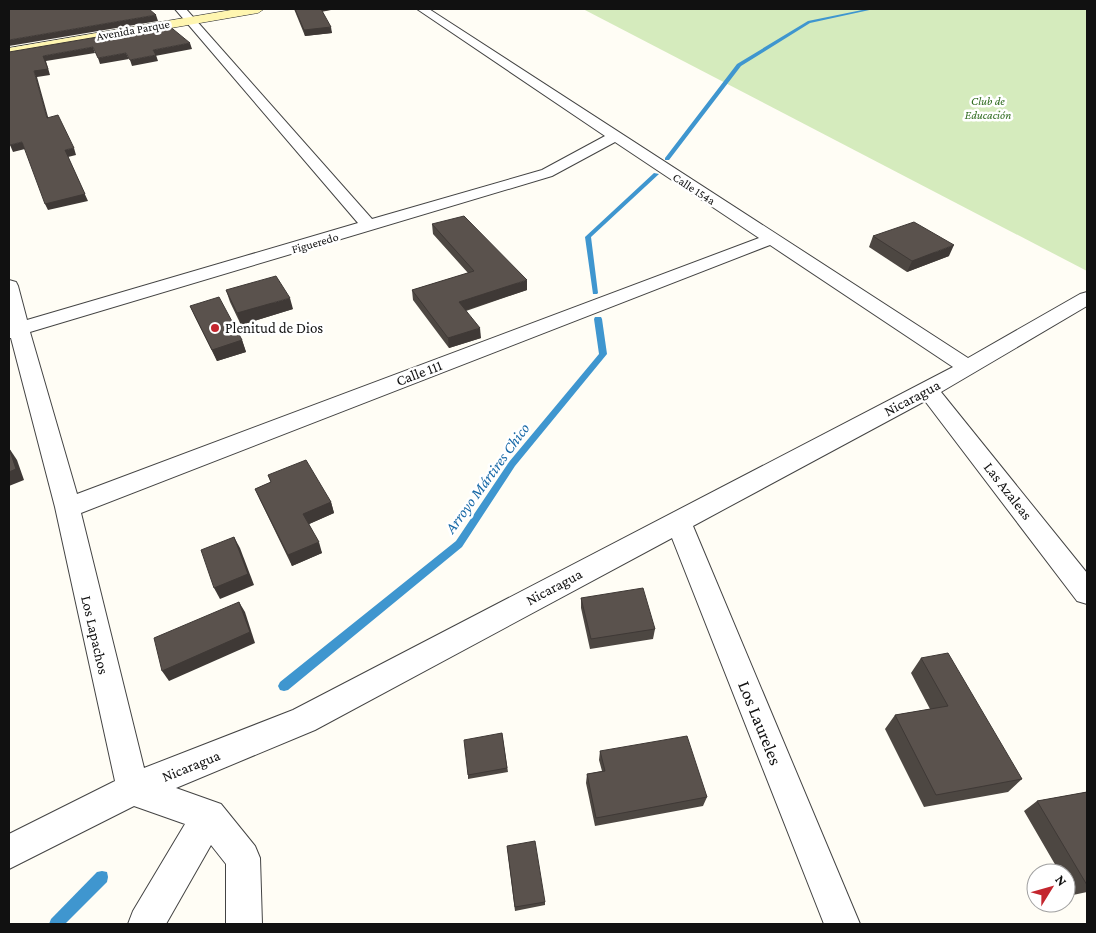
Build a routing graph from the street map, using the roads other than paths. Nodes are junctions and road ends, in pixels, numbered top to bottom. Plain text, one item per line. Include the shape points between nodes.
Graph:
1 (180, 9) edge
2 (258, 9) edge
3 (422, 9) edge
4 (190, 20) junction
5 (9, 52) edge
6 (614, 137) junction
7 (370, 227) junction
8 (771, 239) junction
9 (9, 286) edge
10 (1087, 298) edge
11 (13, 330) edge
12 (968, 367) junction
13 (928, 390) junction
14 (67, 508) junction
15 (678, 521) junction
16 (1087, 593) edge
17 (133, 789) junction
18 (209, 816) junction
19 (9, 852) edge
20 (146, 924) edge
21 (244, 924) edge
22 (842, 924) edge

1 - 4 street
2 - 4 street, Avenida Parque
3 - 6 street, Calle 154a
4 - 5 street, Avenida Parque
4 - 7 street
6 - 7 street, Figueredo via 547,173
6 - 8 street, Calle 154a
7 - 11 street, Figueredo
8 - 12 street, Calle 154a
8 - 14 street, Calle 111
9 - 11 street, Los Lapachos
10 - 12 street, Nicaragua
11 - 14 street, Los Lapachos
12 - 13 street, Nicaragua
13 - 15 street, Nicaragua
13 - 16 street, Las Azaleas
14 - 17 street, Los Lapachos via 118,737
15 - 17 street, Nicaragua via 304,720
15 - 22 street, Los Laureles
17 - 18 street
17 - 19 street, Nicaragua
18 - 20 street
18 - 21 street via 243,858

